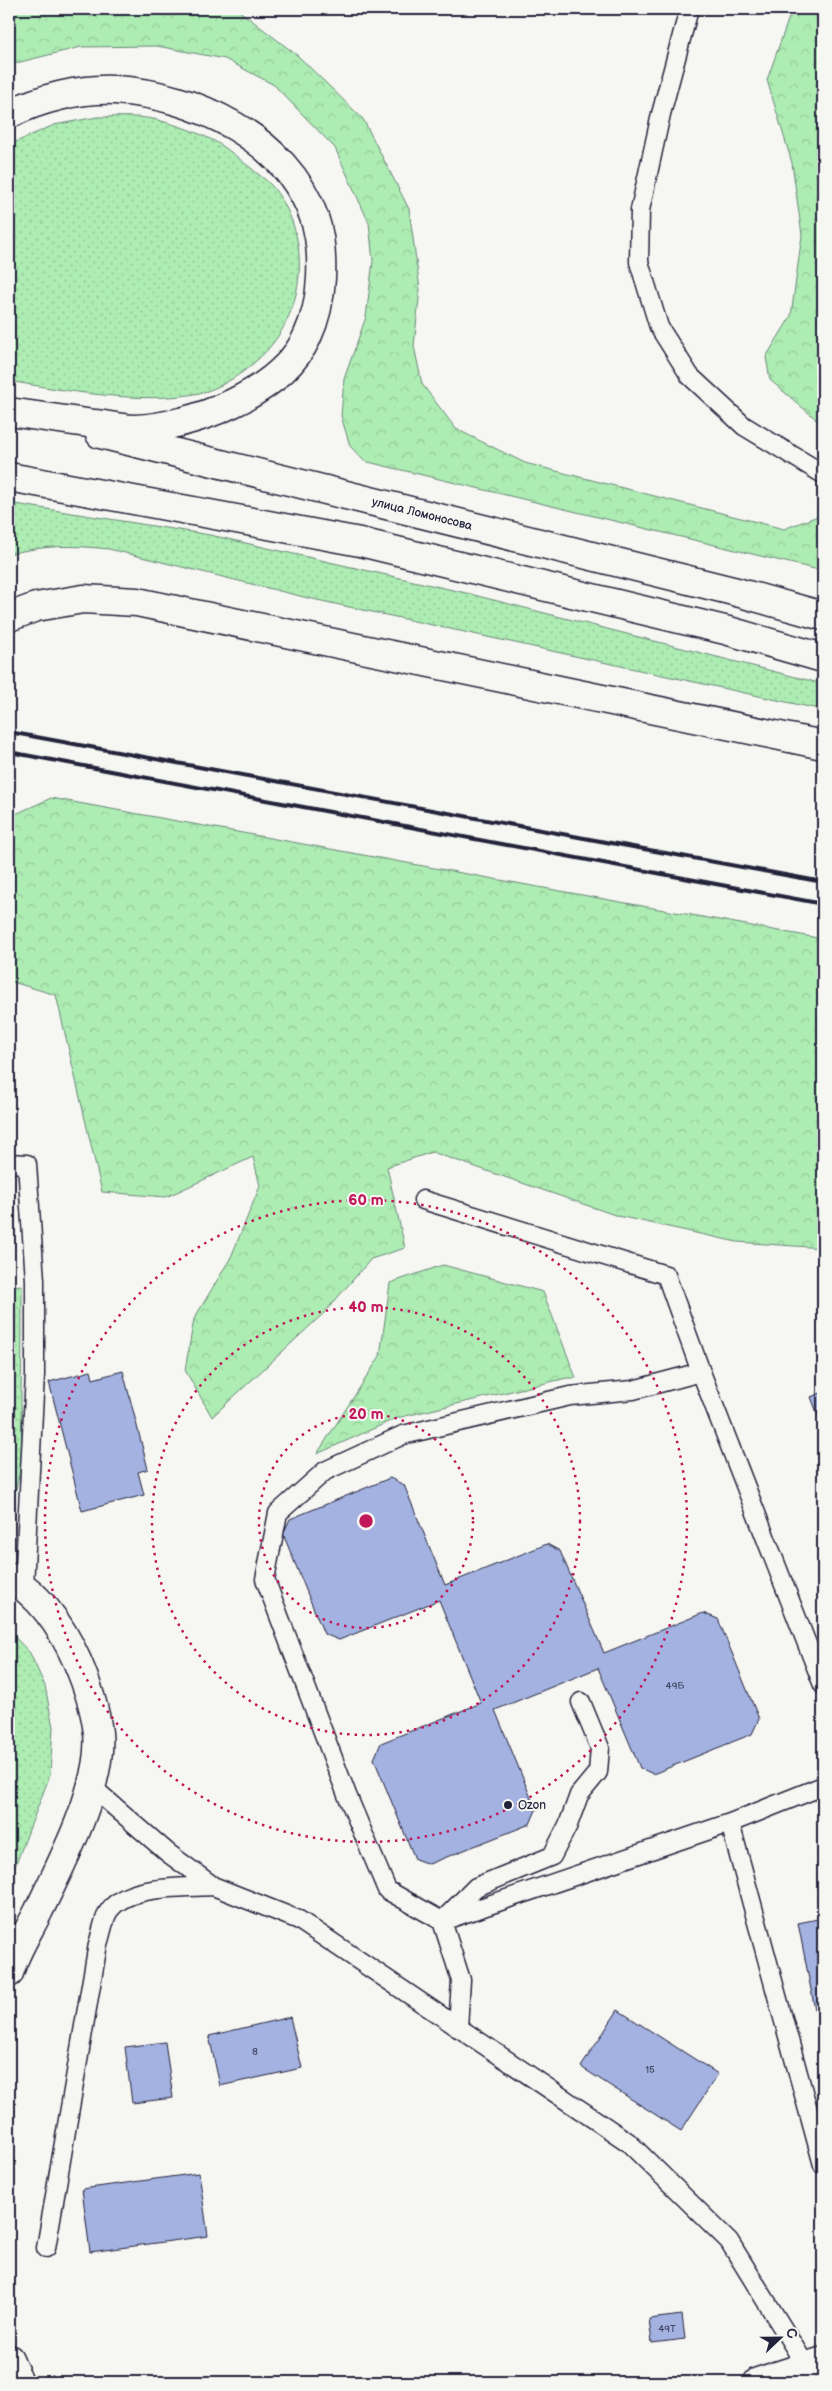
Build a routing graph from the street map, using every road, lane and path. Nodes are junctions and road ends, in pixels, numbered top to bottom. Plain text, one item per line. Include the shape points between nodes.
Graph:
1 (689, 9) edge
2 (9, 114) edge
3 (14, 413) edge
4 (823, 474) edge
5 (9, 477) edge
6 (823, 616) edge
7 (9, 617) edge
8 (823, 658) edge
9 (823, 745) edge
10 (9, 1163) edge
11 (423, 1200) dead end
12 (701, 1372) junction
13 (16, 1581) edge
14 (823, 1685) edge
15 (581, 1702) dead end
16 (823, 1786) edge
17 (93, 1788) junction
18 (730, 1822) junction
19 (213, 1886) junction
20 (442, 1921) junction
21 (9, 1973) edge
22 (458, 2028) junction
23 (823, 2165) edge
24 (46, 2248) dead end
25 (9, 2359) edge
26 (815, 2364) edge
27 (19, 2382) edge
28 (758, 2382) edge

1 - 4 lane via 660,114 640,210 640,262 659,327 690,376 744,426
2 - 3 main road via 70,95 114,90 167,98 214,116 255,140 290,174 314,217 322,260 316,315 307,338 273,378 231,404 176,424 133,429
3 - 6 main road, улица Ломоносова
5 - 8 main road via 360,542 729,631
7 - 9 main road via 36,607 82,599 136,602
10 - 13 lane via 27,1164 35,1280 35,1375
11 - 12 lane via 666,1276
12 - 14 lane
12 - 20 lane via 633,1390 570,1396 403,1435 325,1471 278,1513 265,1579 348,1795 387,1890
13 - 17 main road via 50,1613 69,1642 88,1686 98,1735
15 - 20 lane via 600,1748 598,1772 579,1795 552,1856 476,1887
16 - 18 lane
17 - 19 lane via 168,1853
17 - 21 main road via 56,1876
18 - 20 lane
18 - 23 lane
19 - 22 lane via 299,1920
19 - 24 lane via 135,1892 119,1900 108,1913 98,1944
20 - 22 lane via 461,1980
22 - 26 lane via 628,2142 729,2241
25 - 27 main road
26 - 28 main road

